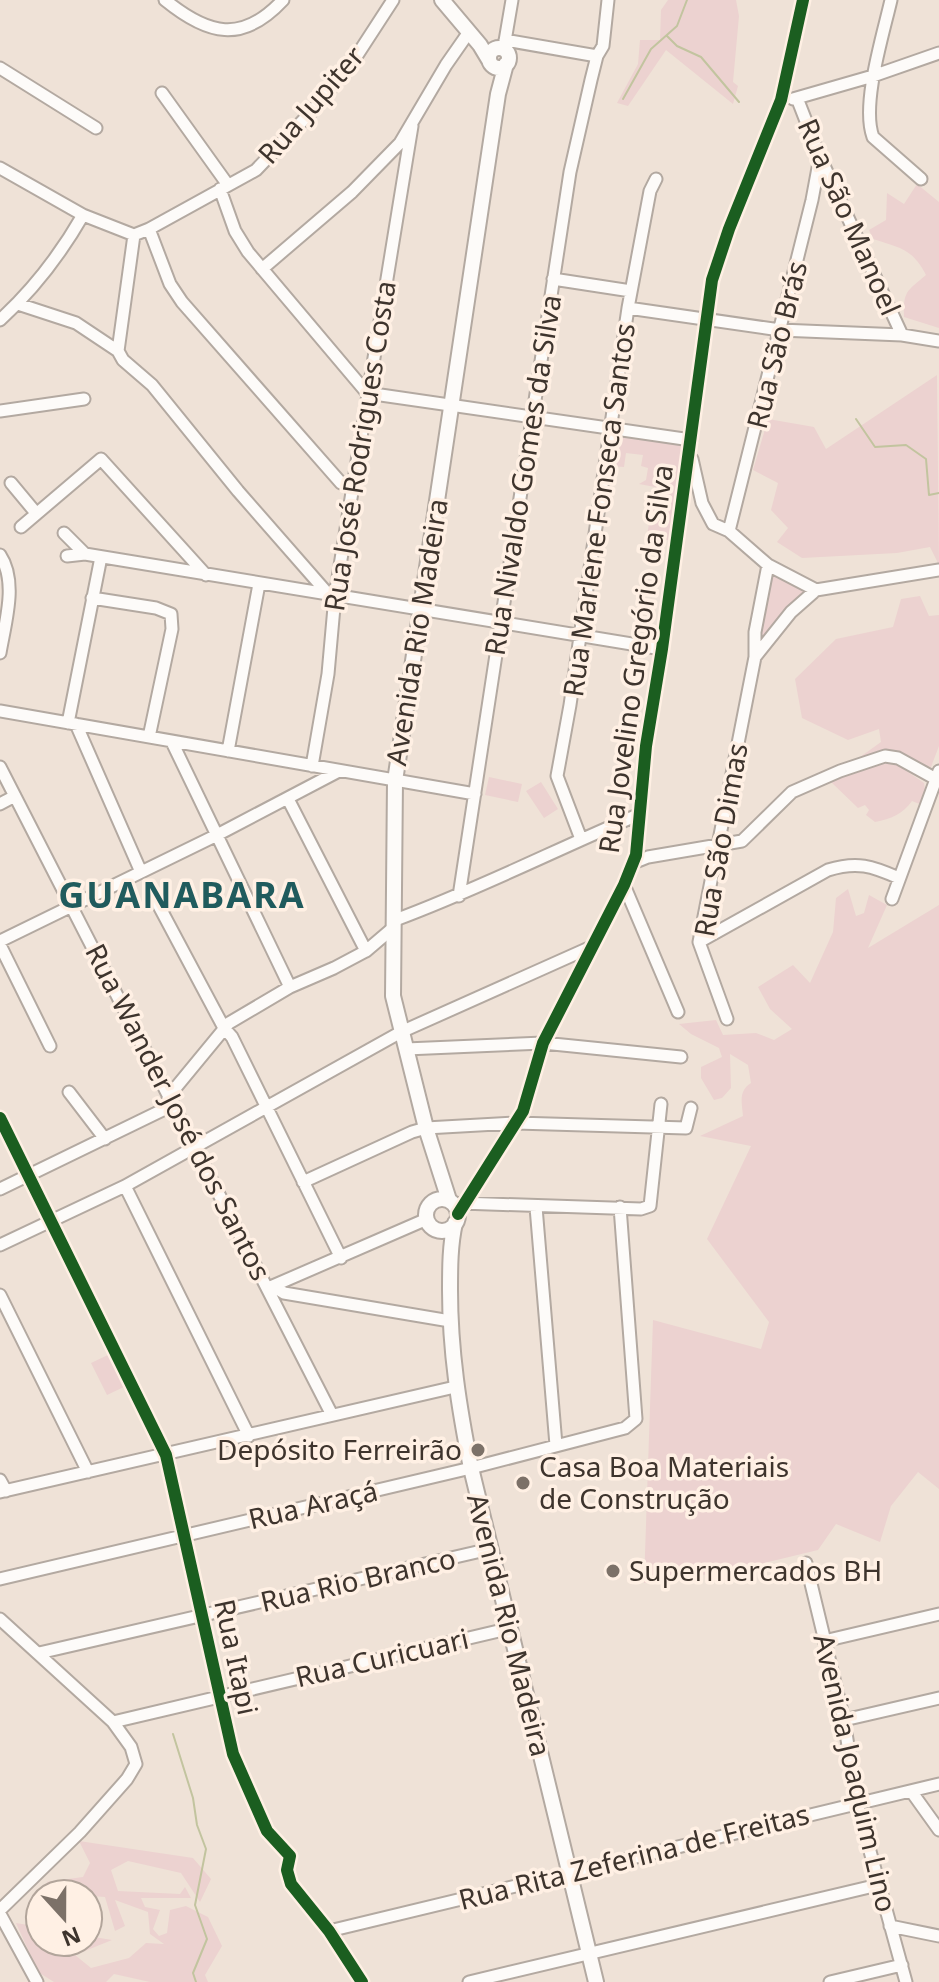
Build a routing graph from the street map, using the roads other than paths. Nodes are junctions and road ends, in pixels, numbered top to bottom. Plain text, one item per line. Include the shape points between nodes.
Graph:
1 (165, 0) edge
2 (283, 0) edge
3 (393, 0) edge
4 (442, 0) edge
5 (512, 0) edge
6 (608, 0) edge
7 (803, 0) edge
8 (891, 0) edge
9 (472, 34) junction
10 (499, 52) junction
11 (939, 53) edge
12 (597, 56) junction
13 (0, 68) edge
14 (873, 76) junction
15 (162, 93) dead end
16 (797, 98) junction
17 (781, 100) junction
18 (412, 126) junction
19 (96, 128) dead end
20 (820, 157) junction
21 (0, 168) edge
22 (656, 179) dead end
23 (921, 179) dead end
24 (224, 187) junction
25 (83, 215) junction
26 (149, 229) junction
27 (134, 235) junction
28 (262, 269) junction
29 (553, 279) junction
30 (631, 291) junction
31 (18, 304) junction
32 (628, 308) junction
33 (706, 319) junction
34 (0, 320) edge
35 (780, 330) junction
36 (902, 335) junction
37 (939, 342) edge
38 (118, 351) junction
39 (367, 393) junction
40 (84, 399) dead end
41 (451, 404) junction
42 (0, 411) edge
43 (532, 416) junction
44 (610, 429) junction
45 (690, 445) junction
46 (11, 483) dead end
47 (352, 488) junction
48 (36, 513) junction
49 (21, 527) dead end
50 (729, 531) junction
51 (64, 533) dead end
52 (85, 554) junction
53 (0, 555) edge
54 (67, 556) dead end
55 (101, 557) junction
56 (768, 565) junction
57 (939, 570) edge
58 (206, 576) junction
59 (259, 584) junction
60 (816, 590) junction
61 (332, 595) junction
62 (92, 598) junction
63 (422, 611) junction
64 (501, 623) junction
65 (580, 637) junction
66 (662, 649) junction
67 (0, 653) edge
68 (755, 657) junction
69 (0, 711) edge
70 (72, 724) junction
71 (149, 737) junction
72 (172, 742) junction
73 (228, 751) junction
74 (312, 766) junction
75 (0, 767) edge
76 (340, 771) junction
77 (938, 775) edge
78 (395, 781) junction
79 (475, 794) junction
80 (15, 796) junction
81 (288, 799) junction
82 (0, 804) edge
83 (640, 814) junction
84 (217, 835) junction
85 (581, 839) junction
86 (718, 846) junction
87 (633, 863) junction
88 (141, 872) junction
89 (899, 878) junction
90 (624, 885) junction
91 (151, 891) dead end
92 (459, 896) junction
93 (892, 899) dead end
94 (72, 905) junction
95 (394, 924) junction
96 (699, 942) junction
97 (0, 943) edge
98 (591, 947) junction
99 (366, 951) junction
100 (290, 987) junction
101 (678, 1012) dead end
102 (727, 1019) dead end
103 (224, 1028) junction
104 (401, 1032) junction
105 (543, 1043) junction
106 (50, 1046) dead end
107 (406, 1049) junction
108 (681, 1057) dead end
109 (69, 1092) dead end
110 (171, 1101) junction
111 (661, 1104) dead end
112 (267, 1107) junction
113 (691, 1108) dead end
114 (0, 1118) edge
115 (516, 1123) junction
116 (659, 1127) junction
117 (426, 1128) junction
118 (105, 1139) junction
119 (195, 1148) junction
120 (438, 1168) junction
121 (28, 1174) junction
122 (303, 1182) junction
123 (125, 1186) junction
124 (0, 1189) edge
125 (432, 1202) junction
126 (536, 1207) junction
127 (620, 1207) junction
128 (456, 1208) junction
129 (51, 1221) junction
130 (431, 1224) junction
131 (0, 1245) edge
132 (341, 1258) junction
133 (450, 1264) junction
134 (270, 1287) junction
135 (0, 1295) edge
136 (450, 1321) junction
137 (455, 1387) junction
138 (332, 1415) junction
139 (249, 1436) junction
140 (556, 1445) junction
141 (166, 1455) junction
142 (471, 1468) junction
143 (88, 1472) junction
144 (2, 1488) edge
145 (184, 1536) junction
146 (490, 1549) junction
147 (806, 1563) dead end
148 (0, 1579) edge
149 (939, 1614) edge
150 (202, 1617) junction
151 (0, 1619) edge
152 (511, 1628) junction
153 (824, 1641) junction
154 (39, 1653) junction
155 (220, 1697) junction
156 (939, 1698) edge
157 (844, 1720) junction
158 (113, 1722) junction
159 (939, 1784) edge
160 (911, 1791) junction
161 (857, 1804) junction
162 (939, 1830) edge
163 (571, 1872) junction
164 (878, 1885) junction
165 (0, 1912) edge
166 (890, 1926) junction
167 (329, 1931) junction
168 (939, 1936) edge
169 (589, 1952) junction
170 (902, 1965) junction
171 (37, 1982) edge
172 (362, 1982) edge
173 (469, 1982) edge
174 (596, 1982) edge
175 (830, 1982) edge
176 (906, 1982) edge

1 - 2 street via 198,24 225,31 256,22
3 - 24 street, Rua Jupiter via 354,60 305,119 256,170
4 - 9 main road
5 - 10 street
6 - 12 street, Rua Nivaldo Gomes da Silva
7 - 17 street, Rua Jovelino Gregório da Silva
8 - 14 street
9 - 10 main road
9 - 18 street via 446,65
10 - 12 street
10 - 41 main road, Avenida Rio Madeira via 498,94
11 - 14 street
12 - 29 street, Rua Nivaldo Gomes da Silva via 570,172
13 - 19 street
14 - 16 street
14 - 23 street via 873,137
15 - 24 street
16 - 17 street
16 - 20 street, Rua São Manoel
17 - 33 street, Rua Jovelino Gregório da Silva via 716,262
18 - 28 street via 352,192
18 - 39 street, Rua José Rodrigues Costa
20 - 35 street, Rua São Brás
20 - 36 street, Rua São Manoel
21 - 25 street
22 - 30 street, Rua Marlene Fonseca Santos
24 - 26 street, Rua Jupiter
24 - 28 street via 235,231
25 - 27 street
25 - 31 street via 63,250
26 - 27 street, Rua Jupiter
26 - 47 street via 182,302 341,483
27 - 38 street
28 - 39 street
29 - 30 street
29 - 43 street, Rua Nivaldo Gomes da Silva
30 - 32 street, Rua Marlene Fonseca Santos
31 - 34 street
31 - 38 street via 76,323
32 - 33 street
32 - 44 street, Rua Marlene Fonseca Santos
33 - 35 street
33 - 45 street, Rua Jovelino Gregório da Silva
35 - 36 street
35 - 50 street, Rua São Brás
36 - 37 street
38 - 61 street
39 - 41 street
39 - 47 street, Rua José Rodrigues Costa
40 - 42 street
41 - 43 street
41 - 63 main road, Avenida Rio Madeira
43 - 44 street
43 - 64 street, Rua Nivaldo Gomes da Silva
44 - 45 street
44 - 65 street, Rua Marlene Fonseca Santos
45 - 50 street via 702,503 713,524
45 - 66 street, Rua Jovelino Gregório da Silva
46 - 48 street
47 - 61 street, Rua José Rodrigues Costa
48 - 49 street
48 - 58 street via 101,459
50 - 56 street
51 - 52 street
52 - 54 street
52 - 55 street
53 - 67 street via 9,588
55 - 58 street
55 - 62 street
56 - 60 street
56 - 68 street, Rua São Dimas
57 - 60 street
58 - 59 street
59 - 61 street
59 - 73 street
60 - 68 street, Rua São Dimas
61 - 63 street
61 - 74 street, Rua José Rodrigues Costa via 328,674
62 - 70 street
62 - 71 street via 171,614
63 - 64 street
63 - 78 main road, Avenida Rio Madeira
64 - 65 street
64 - 79 street, Rua Nivaldo Gomes da Silva
65 - 66 street
65 - 85 street, Rua Marlene Fonseca Santos via 557,776
66 - 83 street, Rua Jovelino Gregório da Silva
68 - 86 street, Rua São Dimas
69 - 70 street
70 - 71 street
70 - 88 street
71 - 72 street
72 - 73 street
72 - 84 street
73 - 74 street
74 - 76 street
75 - 80 street, Rua Wander José dos Santos
76 - 78 street
76 - 81 street
77 - 86 street via 885,756 792,792 742,841
77 - 89 street
78 - 79 street
78 - 95 main road, Avenida Rio Madeira
79 - 92 street, Rua Nivaldo Gomes da Silva
80 - 82 street
80 - 94 street, Rua Wander José dos Santos
81 - 84 street
81 - 99 street
83 - 85 street
83 - 87 street, Rua Jovelino Gregório da Silva
84 - 88 street
84 - 100 street
85 - 92 street
86 - 87 street
86 - 96 street, Rua São Dimas
87 - 90 street, Rua Jovelino Gregório da Silva
88 - 94 street
89 - 93 street
89 - 96 street via 859,864 828,870
90 - 98 street, Rua Jovelino Gregório da Silva
90 - 101 street
91 - 103 street
92 - 95 street
94 - 97 street
94 - 110 street, Rua Wander José dos Santos
95 - 99 street
95 - 104 main road, Avenida Rio Madeira via 393,996
96 - 102 street, Rua São Dimas
97 - 106 street
98 - 104 street
98 - 105 street, Rua Jovelino Gregório da Silva
99 - 100 street
100 - 103 street
103 - 110 street
103 - 112 street
104 - 107 main road, Avenida Rio Madeira
104 - 112 street
105 - 107 street
105 - 108 street
105 - 115 street, Rua Jovelino Gregório da Silva
107 - 117 main road, Avenida Rio Madeira
109 - 118 street
110 - 118 street
110 - 119 street, Rua Wander José dos Santos
111 - 116 street
112 - 119 street
112 - 122 street
113 - 116 street via 686,1128
114 - 121 street, Rua Itapi
115 - 116 street
115 - 117 street
115 - 128 street, Rua Jovelino Gregório da Silva
116 - 127 street via 650,1206
117 - 120 main road, Avenida Rio Madeira
117 - 122 street
118 - 121 street
119 - 123 street
119 - 134 street, Rua Wander José dos Santos
120 - 125 main road, Avenida Rio Madeira
120 - 128 main road, Avenida Rio Madeira
121 - 124 street
121 - 129 street, Rua Itapi
122 - 132 street
123 - 129 street
123 - 139 street
125 - 128 main road via 440,1199
125 - 130 main road via 426,1212
126 - 127 street
126 - 128 street
126 - 140 street
127 - 140 street, Rua Araçá via 636,1419 625,1428
128 - 130 main road via 449,1229
128 - 133 main road, Avenida Rio Madeira
129 - 131 street
129 - 141 street, Rua Itapi
130 - 132 street
130 - 133 main road, Avenida Rio Madeira via 444,1241
132 - 134 street
133 - 136 main road, Avenida Rio Madeira
134 - 136 street
134 - 138 street, Rua Wander José dos Santos
135 - 143 street
136 - 137 main road, Avenida Rio Madeira
137 - 138 street
137 - 142 main road, Avenida Rio Madeira
138 - 139 street
139 - 141 street
140 - 142 street, Rua Araçá
141 - 143 street
141 - 145 street, Rua Itapi
142 - 145 street, Rua Araçá
142 - 146 main road, Avenida Rio Madeira
143 - 144 street
145 - 148 street, Rua Araçá
145 - 150 street, Rua Itapi
146 - 150 street, Rua Rio Branco
146 - 152 main road, Avenida Rio Madeira
147 - 153 street, Avenida Joaquim Lino
149 - 153 street
150 - 154 street, Rua Rio Branco
150 - 155 street, Rua Itapi
151 - 154 street
152 - 155 street, Rua Curicuari
152 - 163 main road, Avenida Rio Madeira
153 - 157 street, Avenida Joaquim Lino
154 - 158 street
155 - 158 street, Rua Curicuari
155 - 167 street, Rua Itapi via 233,1754 255,1806 267,1831 290,1856 291,1884
156 - 157 street
157 - 161 street, Avenida Joaquim Lino
158 - 165 street via 136,1764 80,1832
159 - 160 street, Rua Rita Zeferina de Freitas
160 - 161 street, Rua Rita Zeferina de Freitas
160 - 162 street
161 - 163 street, Rua Rita Zeferina de Freitas
161 - 164 street, Avenida Joaquim Lino
163 - 167 street, Rua Rita Zeferina de Freitas
163 - 169 main road, Avenida Rio Madeira
164 - 166 street, Avenida Joaquim Lino
164 - 169 street
165 - 171 street
166 - 168 street
166 - 170 street, Avenida Joaquim Lino
167 - 172 street
169 - 173 street
169 - 174 main road, Avenida Rio Madeira
170 - 175 street
170 - 176 street, Avenida Joaquim Lino

